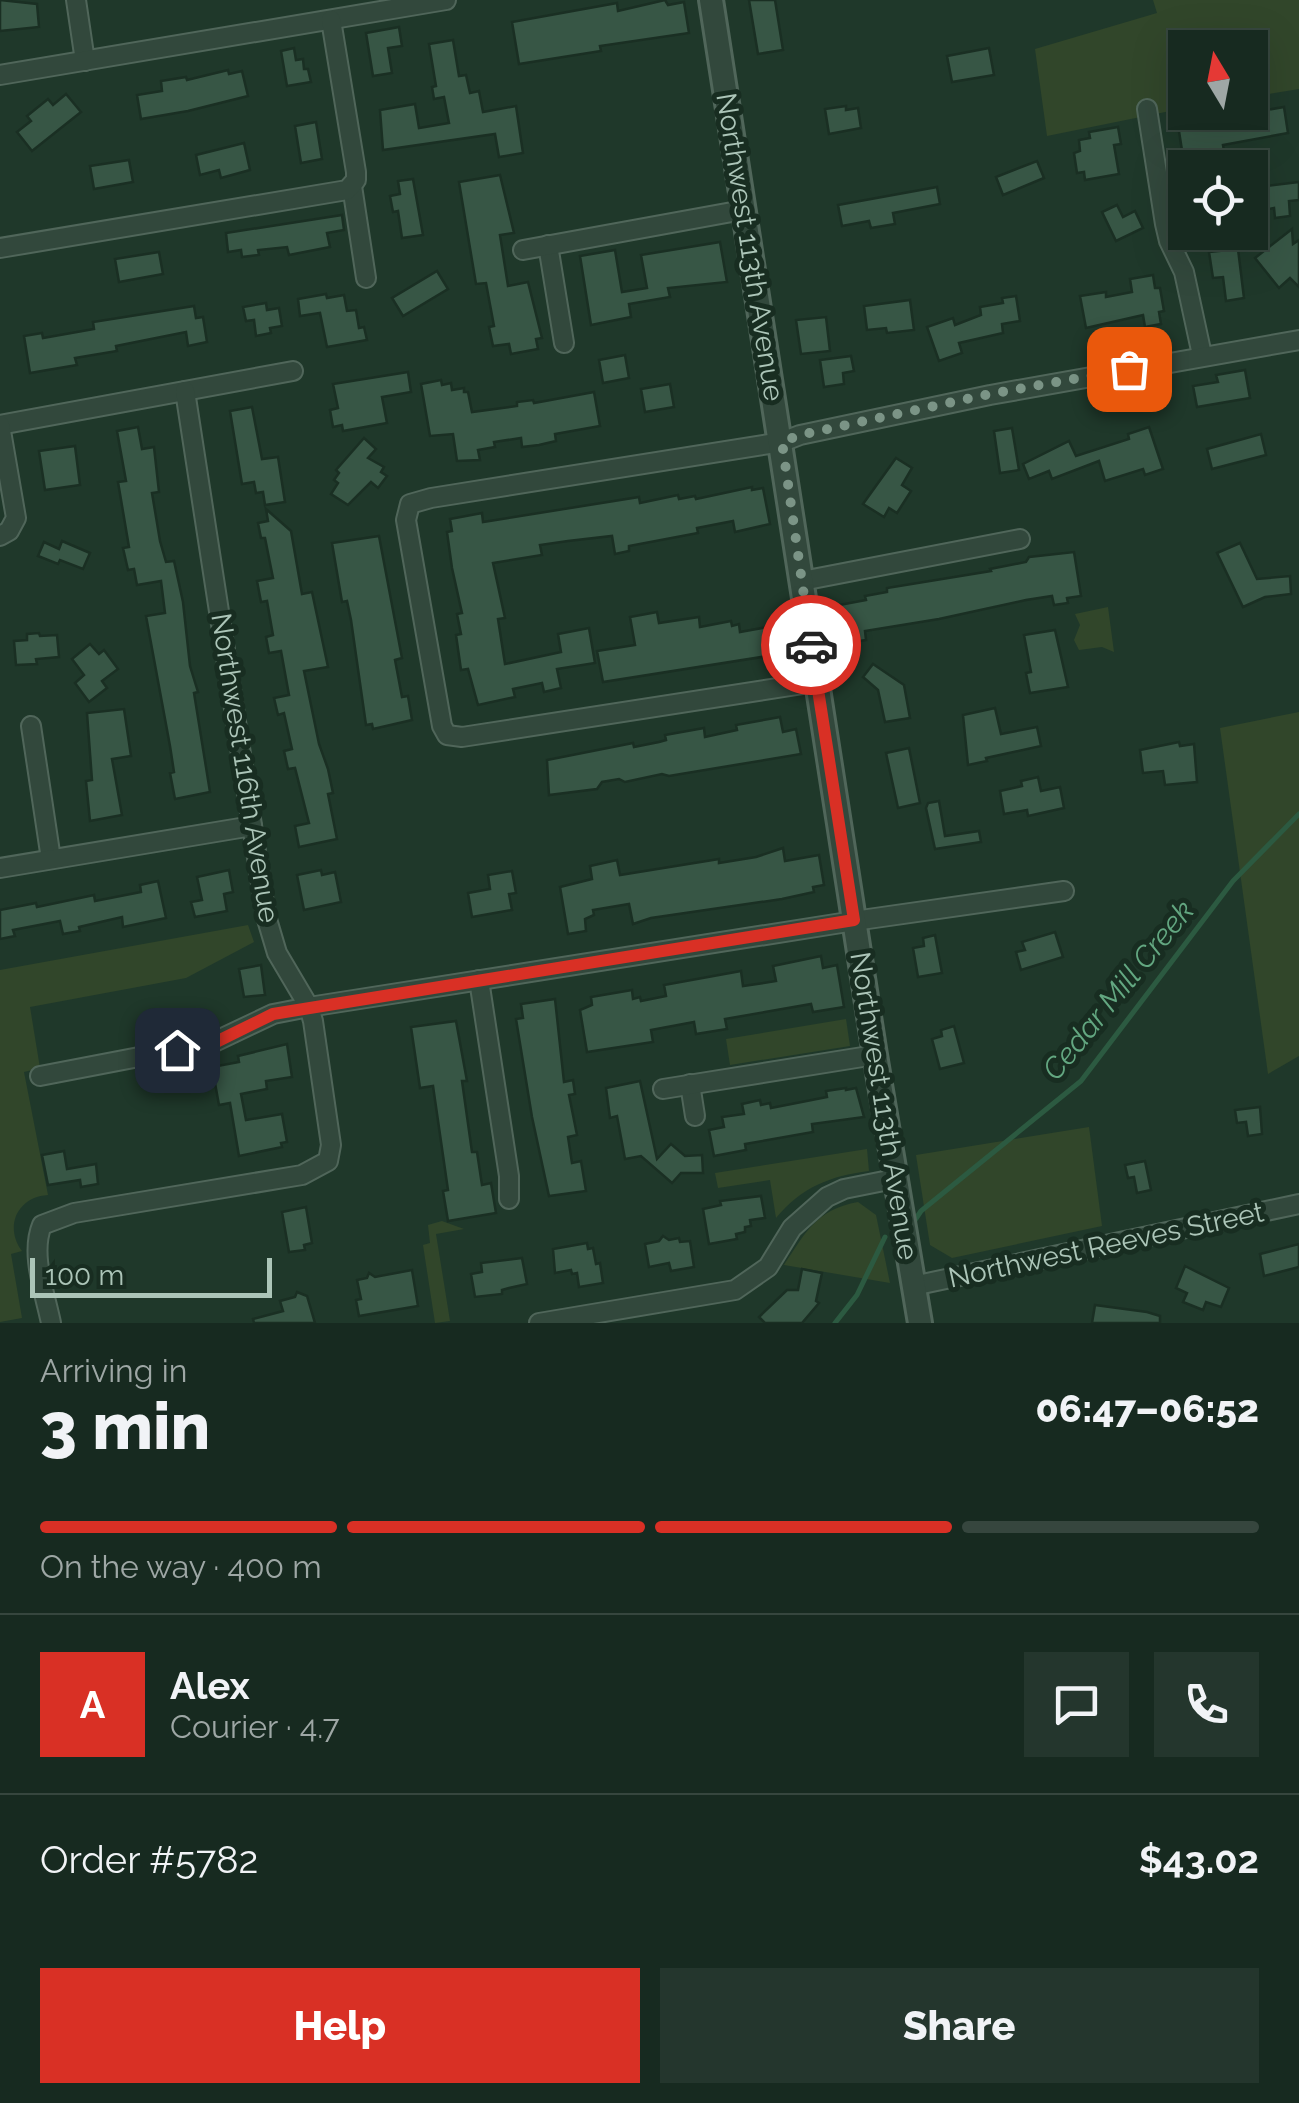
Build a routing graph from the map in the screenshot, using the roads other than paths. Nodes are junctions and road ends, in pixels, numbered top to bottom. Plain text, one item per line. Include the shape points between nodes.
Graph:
1 (76, 0) edge
2 (446, 0) edge
3 (711, 0) edge
4 (332, 20) junction
5 (86, 61) junction
6 (0, 75) edge
7 (1148, 108) dead end
8 (352, 186) junction
9 (743, 210) junction
10 (548, 246) junction
11 (0, 248) edge
12 (523, 250) dead end
13 (366, 278) dead end
14 (1299, 340) edge
15 (564, 343) dead end
16 (1202, 355) junction
17 (294, 371) dead end
18 (185, 391) junction
19 (0, 425) edge
20 (782, 442) junction
21 (0, 536) edge
22 (1020, 539) dead end
23 (802, 581) junction
24 (816, 682) junction
25 (31, 726) dead end
26 (252, 826) junction
27 (51, 859) junction
28 (0, 868) edge
29 (1064, 891) dead end
30 (854, 920) junction
31 (479, 980) junction
32 (309, 1007) junction
33 (874, 1055) junction
34 (40, 1076) dead end
35 (690, 1084) junction
36 (663, 1089) dead end
37 (696, 1116) dead end
38 (894, 1180) junction
39 (509, 1199) dead end
40 (1299, 1204) edge
41 (913, 1286) junction
42 (50, 1323) edge
43 (538, 1323) edge
44 (920, 1323) edge

1 - 5 street
2 - 4 street
3 - 9 street, Northwest 113th Avenue
4 - 5 street
4 - 8 street via 356,172
5 - 6 street
7 - 16 street via 1165,224 1184,272
8 - 11 street via 339,194
8 - 13 street
9 - 10 street
9 - 20 street, Northwest 113th Avenue
10 - 12 street
10 - 15 street
14 - 16 street
16 - 20 street
17 - 18 street
18 - 19 street
18 - 26 street, Northwest 116th Avenue
19 - 21 street via 16,518
20 - 23 street, Northwest 113th Avenue
20 - 24 street via 431,498 410,504 406,520 447,734
22 - 23 street
23 - 24 street, Northwest 113th Avenue
24 - 30 street, Northwest 113th Avenue
25 - 27 street
26 - 27 street
26 - 32 street, Northwest 116th Avenue via 277,954
27 - 28 street
29 - 30 street
30 - 31 street
30 - 33 street, Northwest 113th Avenue
31 - 32 street
31 - 39 street
32 - 34 street via 273,1014 212,1044
32 - 42 street, Northwest 116th Avenue via 329,1128 328,1161 302,1175 74,1212 42,1225 37,1252
33 - 35 street
33 - 38 street, Northwest 113th Avenue
35 - 36 street
35 - 37 street
38 - 41 street, Northwest 113th Avenue
38 - 43 street via 826,1197 792,1228 768,1267 735,1290
40 - 41 street, Northwest Reeves Street
41 - 44 street, Northwest 113th Avenue

